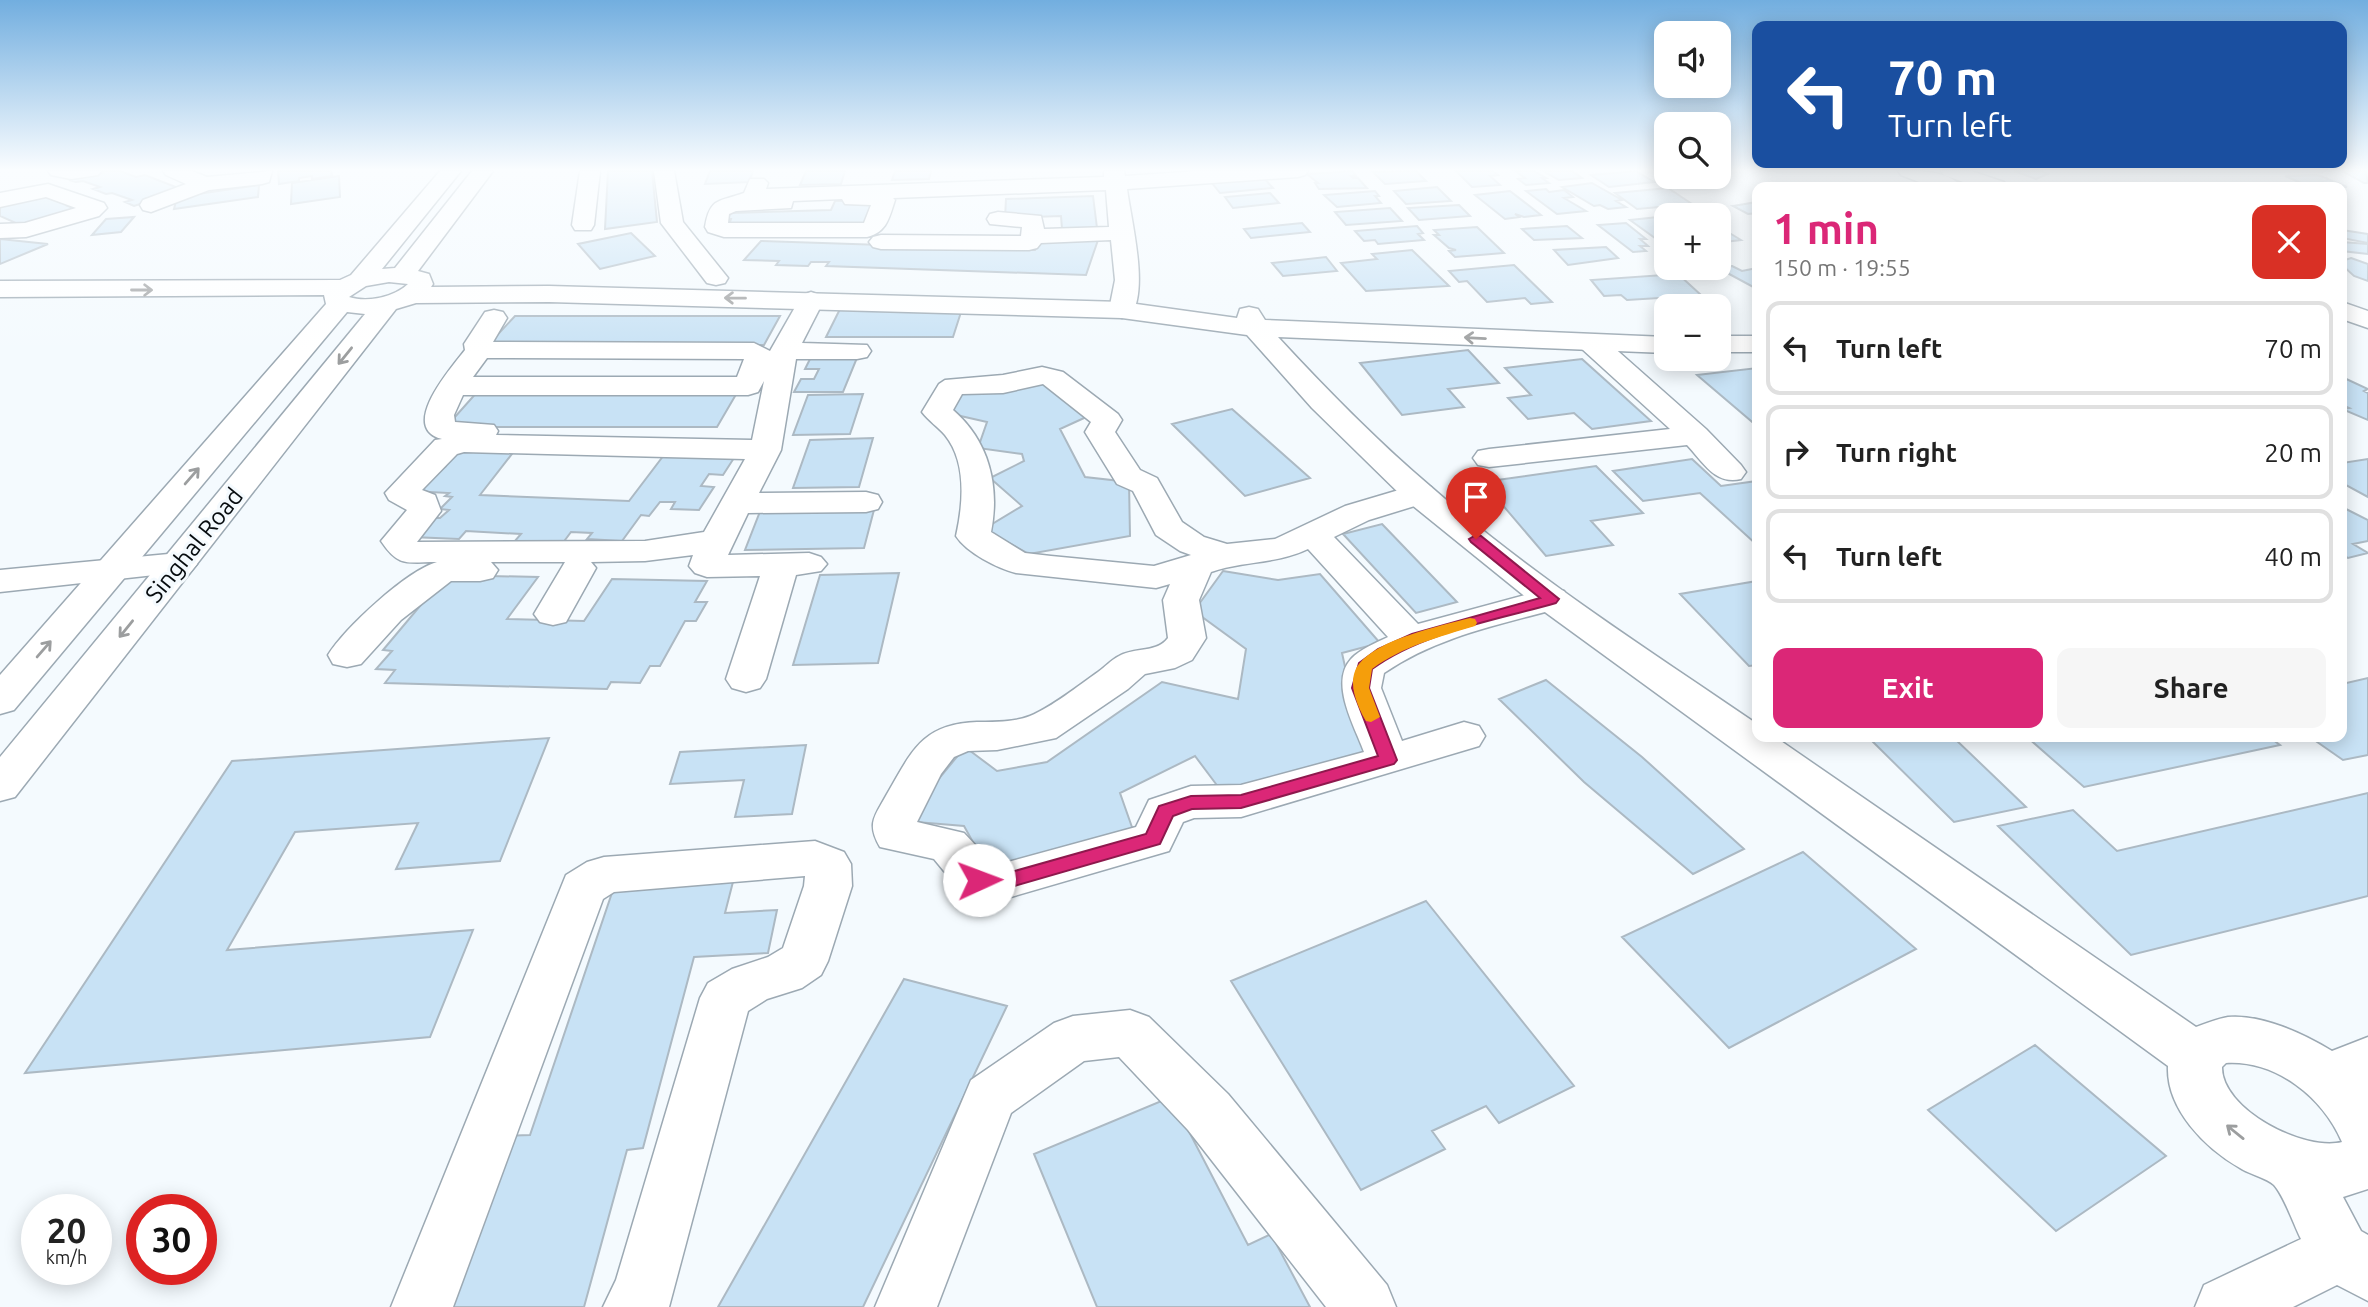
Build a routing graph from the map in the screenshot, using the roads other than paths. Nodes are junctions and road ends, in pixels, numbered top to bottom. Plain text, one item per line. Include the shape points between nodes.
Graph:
1 (398, 232) edge
2 (443, 232) edge
3 (678, 232) edge
4 (885, 232) edge
5 (1033, 232) edge
6 (1122, 233) joint
7 (1033, 236) junction
8 (881, 242) junction
9 (743, 250) dead end
10 (716, 278) junction
11 (0, 289) edge
12 (406, 289) junction
13 (348, 290) junction
14 (811, 300) junction
15 (1124, 303) junction
16 (0, 306) edge
17 (2347, 312) edge
18 (494, 317) dead end
19 (1250, 317) junction
20 (2368, 320) edge
21 (1654, 326) edge
22 (1731, 326) edge
23 (1752, 326) edge
24 (2347, 333) edge
25 (2368, 341) edge
26 (1592, 343) junction
27 (1752, 344) edge
28 (1654, 345) edge
29 (1731, 345) edge
30 (479, 349) junction
31 (549, 351) junction
32 (857, 351) dead end
33 (453, 386) junction
34 (521, 386) junction
35 (756, 400) junction
36 (1695, 435) junction
37 (1489, 458) dead end
38 (1730, 472) dead end
39 (1419, 494) junction
40 (866, 502) dead end
41 (737, 503) junction
42 (1312, 534) junction
43 (702, 551) junction
44 (1210, 560) junction
45 (179, 564) junction
46 (113, 568) junction
47 (578, 568) junction
48 (0, 581) edge
49 (1551, 599) junction
50 (553, 614) dead end
51 (1412, 640) junction
52 (347, 655) dead end
53 (746, 679) dead end
54 (0, 701) edge
55 (1464, 736) dead end
56 (1752, 741) edge
57 (1753, 742) edge
58 (1388, 760) junction
59 (0, 786) edge
60 (2196, 1056) junction
61 (2348, 1069) edge
62 (2368, 1137) edge
63 (2368, 1148) edge
64 (2294, 1165) junction
65 (2354, 1261) edge
66 (422, 1307) edge
67 (634, 1307) edge
68 (906, 1307) edge
69 (1366, 1307) edge
70 (2226, 1307) edge

1 - 13 main road, Singhal Road
2 - 12 main road, Singhal Road
3 - 10 main road
4 - 8 main road
5 - 7 main road
6 - 7 main road
6 - 15 main road via 1127,280
7 - 8 main road via 1021,245
8 - 9 main road via 763,239 748,242
10 - 12 main road via 562,278
10 - 15 main road
11 -> 13 main road
12 - 13 main road
14 -> 12 main road
12 -> 45 main road, Singhal Road
13 - 16 main road via 270,308
46 -> 13 main road, Singhal Road
14 - 15 main road
14 - 35 main road
15 - 19 main road
17 - 20 main road
18 - 30 main road
19 - 21 main road
26 -> 19 main road
19 - 39 main road via 1322,402
22 - 23 main road
24 - 25 main road
26 - 28 main road
26 - 36 main road
27 - 29 main road
30 - 31 main road
30 - 33 main road
31 - 34 main road
31 - 35 main road via 754,351 758,354
32 - 35 main road
33 - 34 main road
33 - 35 main road via 439,415 440,428 447,431 712,436 723,433
34 - 35 main road
35 - 41 main road
35 - 43 main road
35 - 43 main road via 446,447 401,493 423,502 424,511 398,541 407,552
36 - 37 main road
36 - 38 main road
39 - 42 main road via 1357,513
39 - 49 main road
40 - 41 main road
41 - 43 main road
42 - 44 main road via 1283,548
42 - 51 main road
43 - 47 main road
43 - 53 main road via 795,564
44 - 44 main road via 1168,528 1146,485 1128,477 1100,432 1107,420 1053,378 949,390 937,412 960,433 972,462 979,487 973,536 1016,562 1051,567 1156,577
44 - 58 main road via 1181,600 1187,638 1178,651 1133,664 1041,728 962,737 939,747 894,821 896,835 948,845 979,880 997,884 1153,839 1165,811 1191,802 1241,801
45 - 46 main road
45 -> 59 main road, Singhal Road
46 - 48 main road
54 -> 46 main road, Singhal Road
47 - 50 main road
47 - 52 main road via 452,569 439,573 388,612
49 - 51 main road
49 - 56 main road
51 - 58 main road via 1365,667 1361,688
55 - 58 main road
57 - 60 main road
60 - 61 main road via 2208,1045 2225,1040 2248,1041 2292,1057
64 -> 60 main road via 2263,1152 2214,1112 2199,1091 2193,1071
61 - 62 main road via 2350,1101 2365,1122
63 - 64 main road via 2364,1160 2347,1170
64 - 65 main road
65 - 70 main road
66 - 67 main road via 583,888 604,876 815,858 828,864 828,886 803,961 726,998 642,1298
68 - 69 main road via 990,1097 1073,1039 1130,1033 1208,1112

